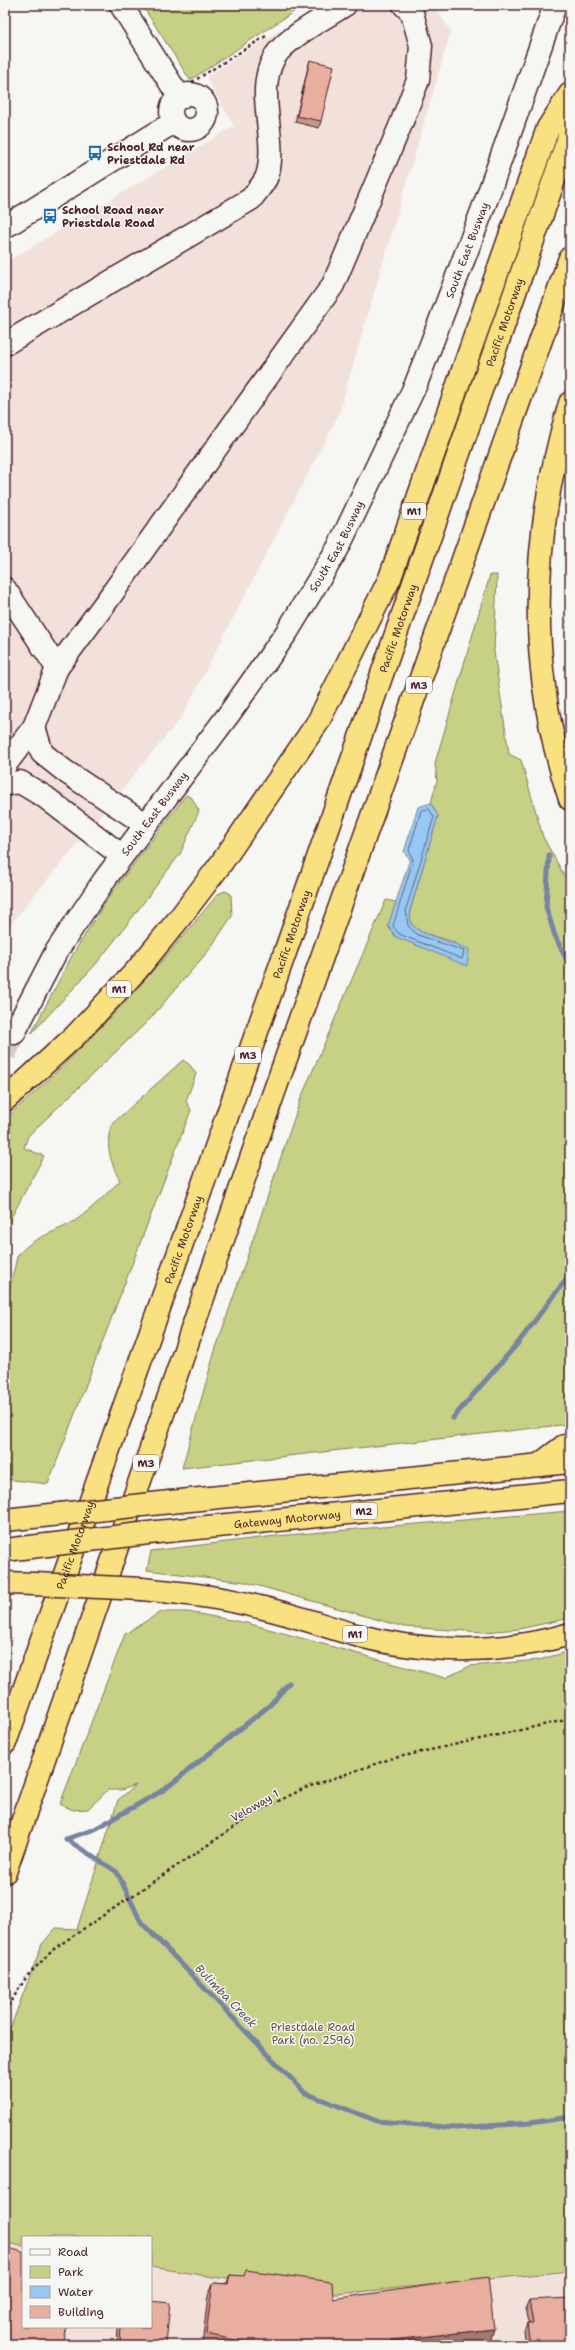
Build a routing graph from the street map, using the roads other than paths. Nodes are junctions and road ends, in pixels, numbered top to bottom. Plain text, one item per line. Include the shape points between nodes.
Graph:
1 (121, 5) edge
2 (345, 5) edge
3 (555, 5) edge
4 (410, 8) edge
5 (570, 94) edge
6 (178, 95) junction
7 (174, 122) junction
8 (570, 124) edge
9 (5, 227) edge
10 (570, 258) edge
11 (5, 344) edge
12 (570, 403) edge
13 (5, 589) edge
14 (57, 668) junction
15 (34, 727) junction
16 (5, 765) edge
17 (5, 784) edge
18 (570, 799) edge
19 (145, 824) junction
20 (122, 856) junction
21 (14, 1032) tunnel mouth
22 (5, 1100) edge
23 (570, 1446) edge
24 (570, 1462) edge
25 (539, 1465) junction
26 (570, 1492) edge
27 (5, 1520) edge
28 (5, 1550) edge
29 (5, 1583) edge
30 (570, 1634) edge
31 (5, 1743) edge
32 (5, 1872) edge

1 - 6 street
2 - 11 street via 292,39 274,58 266,88 271,144 267,177 251,199
3 - 19 street, South East Busway via 490,190 416,384 371,483 338,548 287,632
4 - 14 street via 421,46 418,80 333,285
5 - 22 highway, M1 via 548,128 390,578 318,722 220,865 178,920 75,1036
6 - 7 street via 172,107
6 - 7 street via 191,95 202,100 206,106 206,118 193,130 181,128
7 - 9 street
8 - 31 highway, Pacific Motorway / M3 via 568,140 338,801
10 - 32 highway, M3 via 270,1105
12 - 18 highway via 556,448 546,498 540,544 538,613 540,663 550,732
13 - 14 street
14 - 15 street
15 - 16 street
15 - 19 street via 42,753 66,772
17 - 20 street via 20,782 45,797
19 - 20 street, South East Busway
20 - 21 street, South East Busway via 56,952
23 - 25 highway via 564,1446
24 - 25 highway
25 - 27 highway, bridge
26 - 28 highway, Gateway Motorway / M2, bridge via 157,1532
29 - 30 highway, M1, bridge via 142,1589 221,1598 352,1634 427,1649 505,1648

